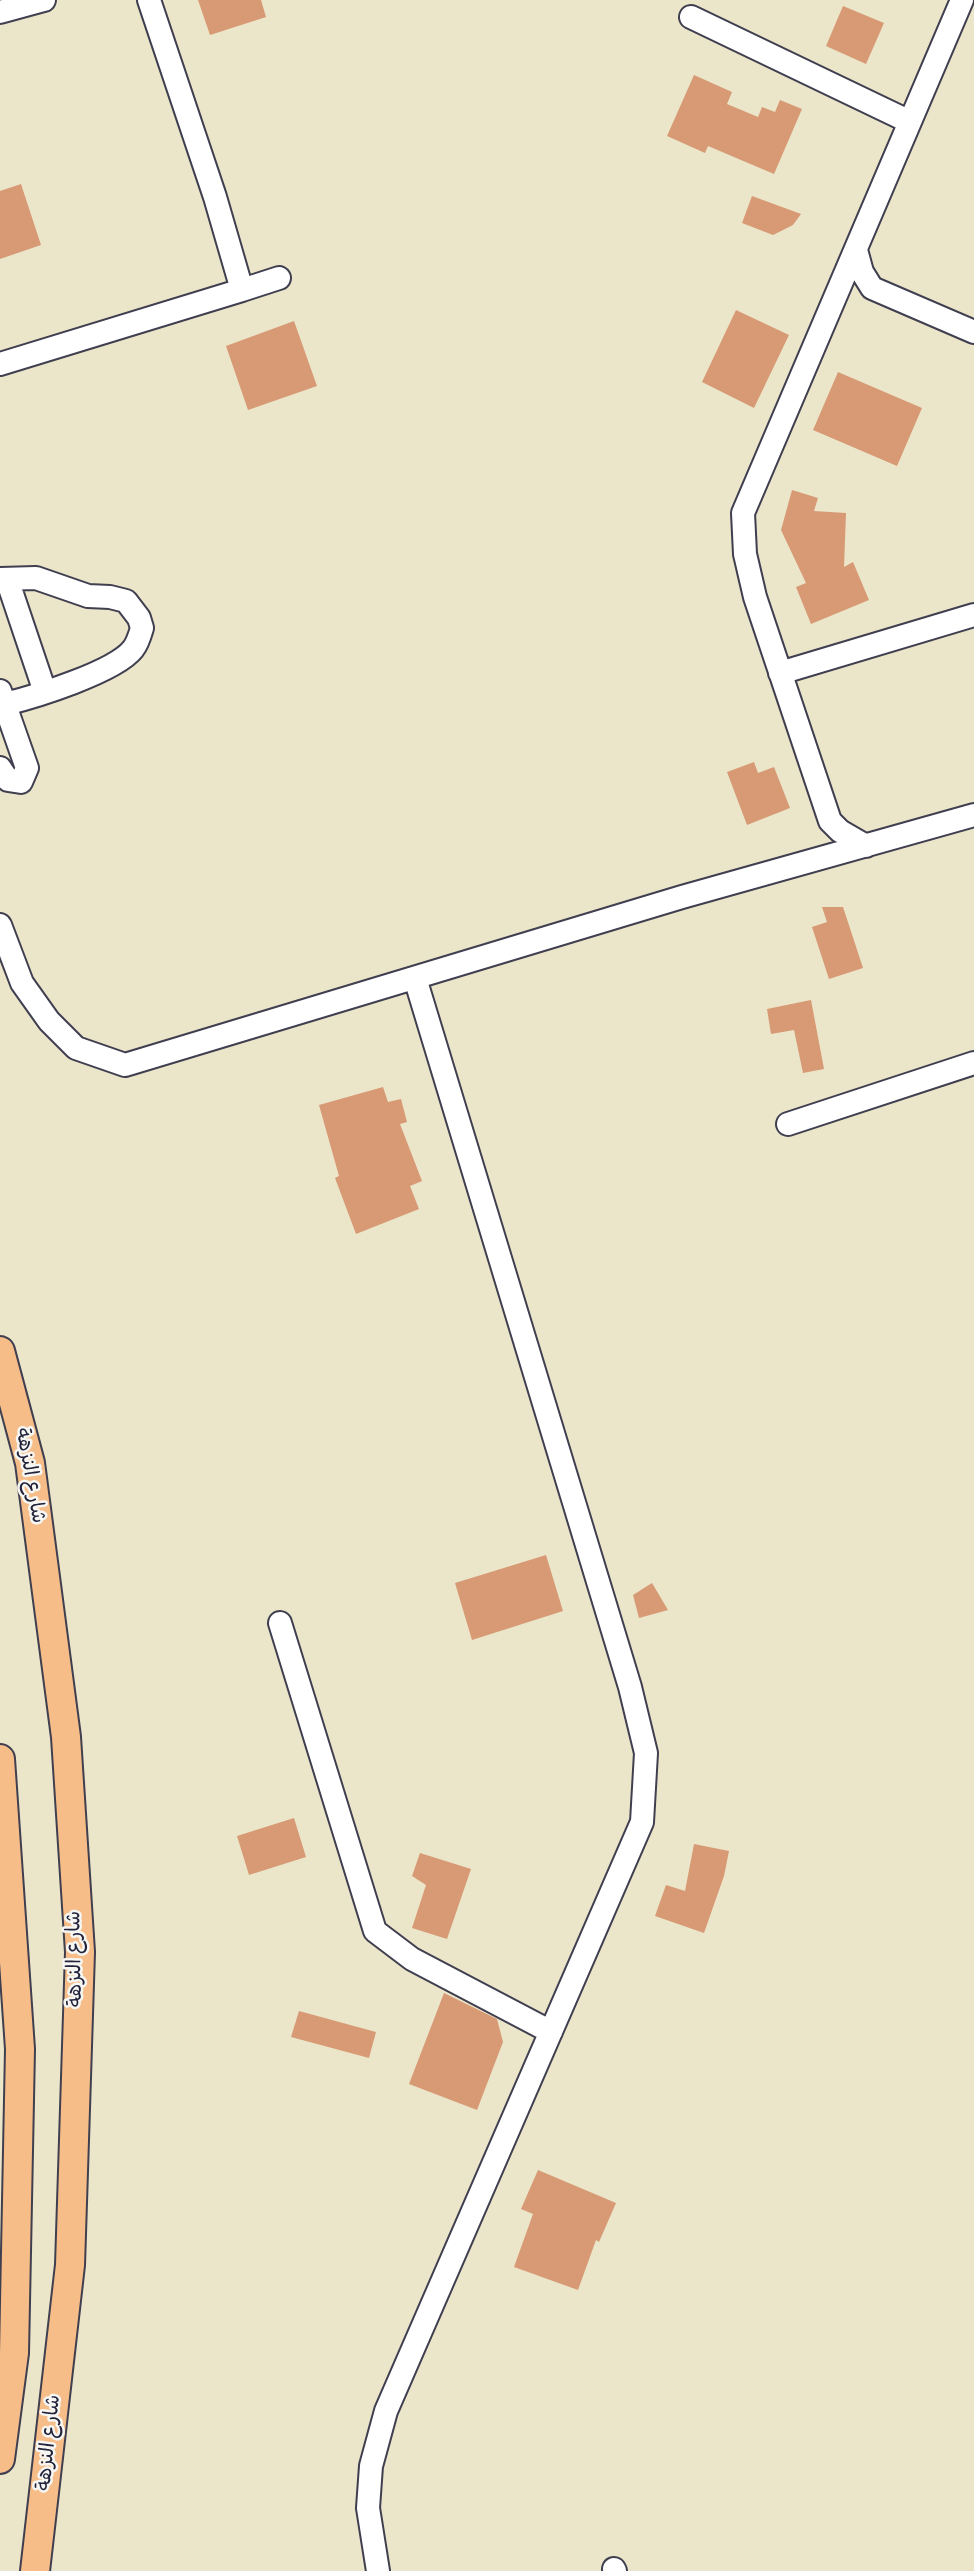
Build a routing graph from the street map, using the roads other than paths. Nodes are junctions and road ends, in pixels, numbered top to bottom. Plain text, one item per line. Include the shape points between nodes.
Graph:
1 (44, 0) edge
2 (149, 0) edge
3 (962, 0) edge
4 (0, 12) edge
5 (690, 17) dead end
6 (910, 122) junction
7 (856, 250) junction
8 (279, 278) dead end
9 (872, 288) junction
10 (242, 290) junction
11 (832, 307) junction
12 (974, 332) edge
13 (0, 364) edge
14 (4, 579) edge
15 (974, 615) edge
16 (780, 672) junction
17 (45, 692) junction
18 (2, 698) edge
19 (0, 768) edge
20 (974, 815) edge
21 (830, 821) junction
22 (866, 846) junction
23 (813, 861) junction
24 (0, 925) edge
25 (415, 978) junction
26 (974, 1063) edge
27 (788, 1124) dead end
28 (0, 1351) edge
29 (280, 1623) dead end
30 (0, 1759) edge
31 (551, 2032) junction
32 (0, 2459) edge
33 (35, 2571) edge
34 (378, 2571) edge

1 - 4 street
2 - 10 street
3 - 6 street
5 - 6 street
6 - 7 street
7 - 9 street via 862,272
7 - 11 street
8 - 10 street
9 - 11 street
9 - 12 street
10 - 13 street
11 - 16 street via 743,513 750,578
14 - 17 street
14 - 17 street via 36,579 88,596 126,601 139,618 142,628 132,650 105,671
15 - 16 street
16 - 21 street
17 - 18 street
18 - 19 street via 27,768 21,782 8,780
20 - 22 street
21 - 22 street
21 - 23 street
22 - 23 street
23 - 25 street
24 - 25 street via 22,982 49,1021 76,1048 125,1065
25 - 31 street via 630,1687 646,1753 642,1822
26 - 27 street
28 - 33 main road, شارع النزهة via 30,1463 62,1703 80,1952 70,2265
29 - 31 street via 375,1931 412,1959
30 - 32 main road via 20,2049 14,2353
31 - 34 street via 386,2412 371,2466 368,2508

